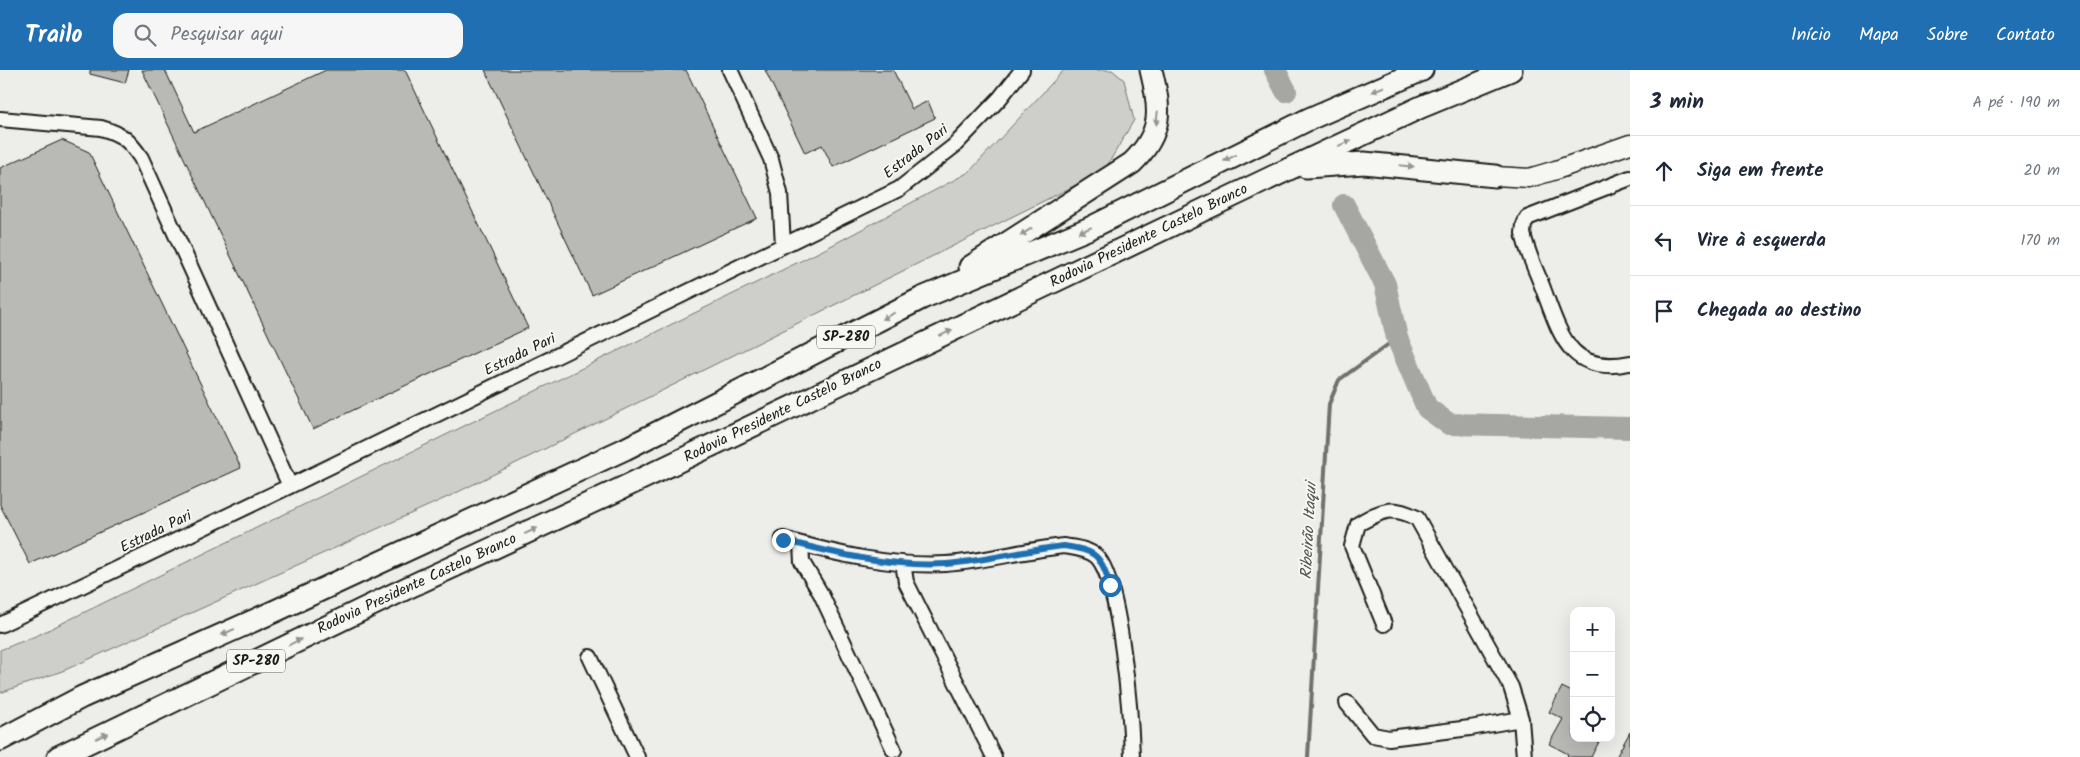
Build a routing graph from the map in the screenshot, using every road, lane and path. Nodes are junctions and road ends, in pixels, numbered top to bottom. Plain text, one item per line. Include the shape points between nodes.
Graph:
1 (730, 70) edge
2 (1022, 70) edge
3 (1151, 70) edge
4 (1422, 70) edge
5 (1511, 70) edge
6 (0, 118) edge
7 (1630, 144) edge
8 (1288, 169) junction
9 (1495, 176) joint
10 (1630, 178) edge
11 (783, 245) junction
12 (922, 298) junction
13 (1630, 363) edge
14 (290, 486) junction
15 (783, 540) dead end
16 (800, 544) junction
17 (902, 563) junction
18 (1384, 624) dead end
19 (0, 625) edge
20 (590, 657) dead end
21 (82, 697) junction
22 (1347, 703) dead end
23 (1521, 719) junction
24 (0, 724) edge
25 (0, 740) edge
26 (894, 750) dead end
27 (58, 757) edge
28 (637, 757) edge
29 (994, 757) edge
30 (1132, 757) edge
31 (1524, 757) edge

1 - 11 lane via 772,159 780,193
2 - 11 lane, Estrada Pari via 954,146 899,189
3 -> 12 highway via 1158,106 1155,132 1146,150 1132,163
4 -> 12 highway, SP-280 via 1310,118 1090,228
8 -> 5 highway, Rodovia Presidente Castelo Branco / SP-280 via 1420,107
6 - 14 lane via 101,128 116,132 134,148
7 - 9 main road via 1529,178
8 -> 9 highway via 1364,163
27 -> 8 highway, Rodovia Presidente Castelo Branco / SP-280
10 - 13 lane via 1527,218 1522,233 1558,328 1569,347 1583,360 1596,364
11 - 14 lane, Estrada Pari
12 -> 21 highway, SP-280 via 625,449
14 - 19 lane, Estrada Pari
15 - 16 lane
16 - 17 lane
16 - 26 lane via 802,562 821,594
17 - 29 lane via 906,582
17 - 30 lane via 946,564 1064,546 1096,555 1104,565 1118,618 1131,714
18 - 23 lane via 1352,546 1358,524 1378,512 1399,509 1417,518 1511,687
20 - 28 lane
21 - 24 highway
21 - 25 highway, SP-280
22 - 23 lane via 1373,735 1389,738
23 - 31 lane

